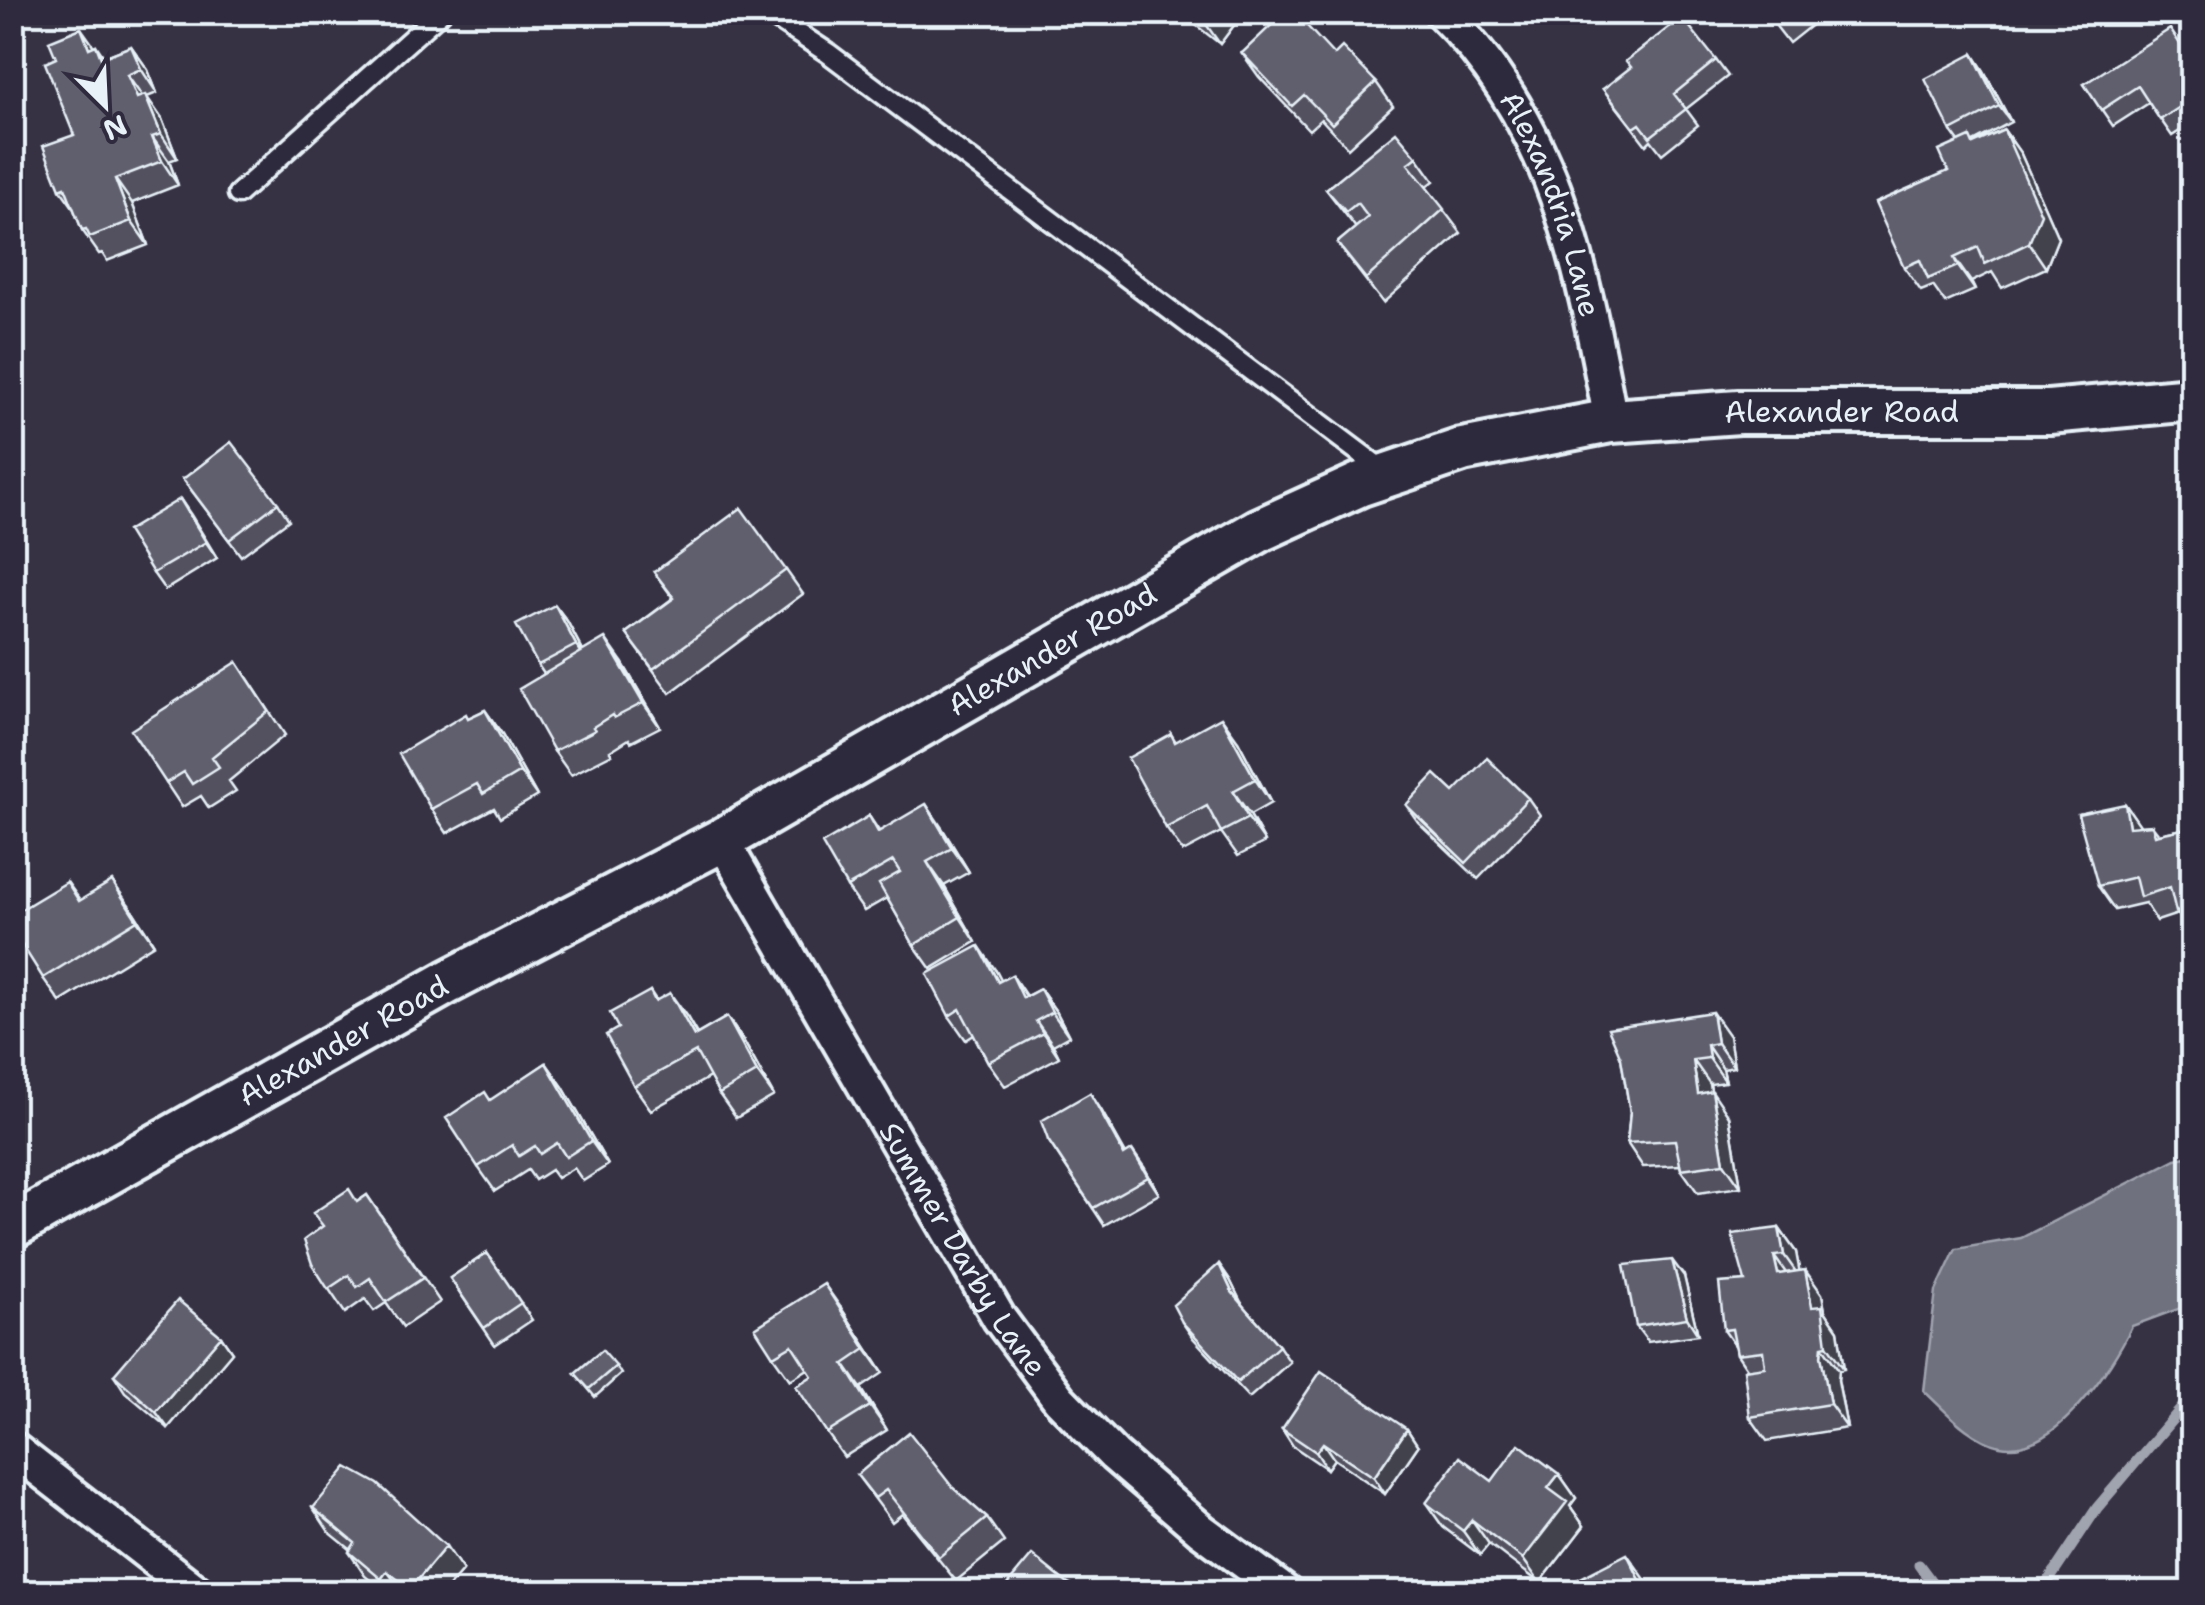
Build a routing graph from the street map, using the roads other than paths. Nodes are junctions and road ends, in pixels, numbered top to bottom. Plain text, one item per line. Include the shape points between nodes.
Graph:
1 (442, 12) edge
2 (766, 12) edge
3 (1454, 17) edge
4 (238, 194) dead end
5 (2192, 399) edge
6 (1612, 421) junction
7 (1388, 474) junction
8 (722, 840) junction
9 (12, 1228) edge
10 (12, 1448) edge
11 (197, 1592) edge
12 (1285, 1592) edge

1 - 4 lane
2 - 7 lane
3 - 6 street, Alexandria Lane via 1498,74 1552,178 1588,298
5 - 6 street, Alexander Road via 2050,412 1739,412
6 - 7 street, Alexander Road via 1462,450
7 - 8 street, Alexander Road via 1260,530
8 - 9 street, Alexander Road via 448,982
8 - 12 street, Summer Darby Lane via 999,1318 1059,1398 1114,1456
10 - 11 street

